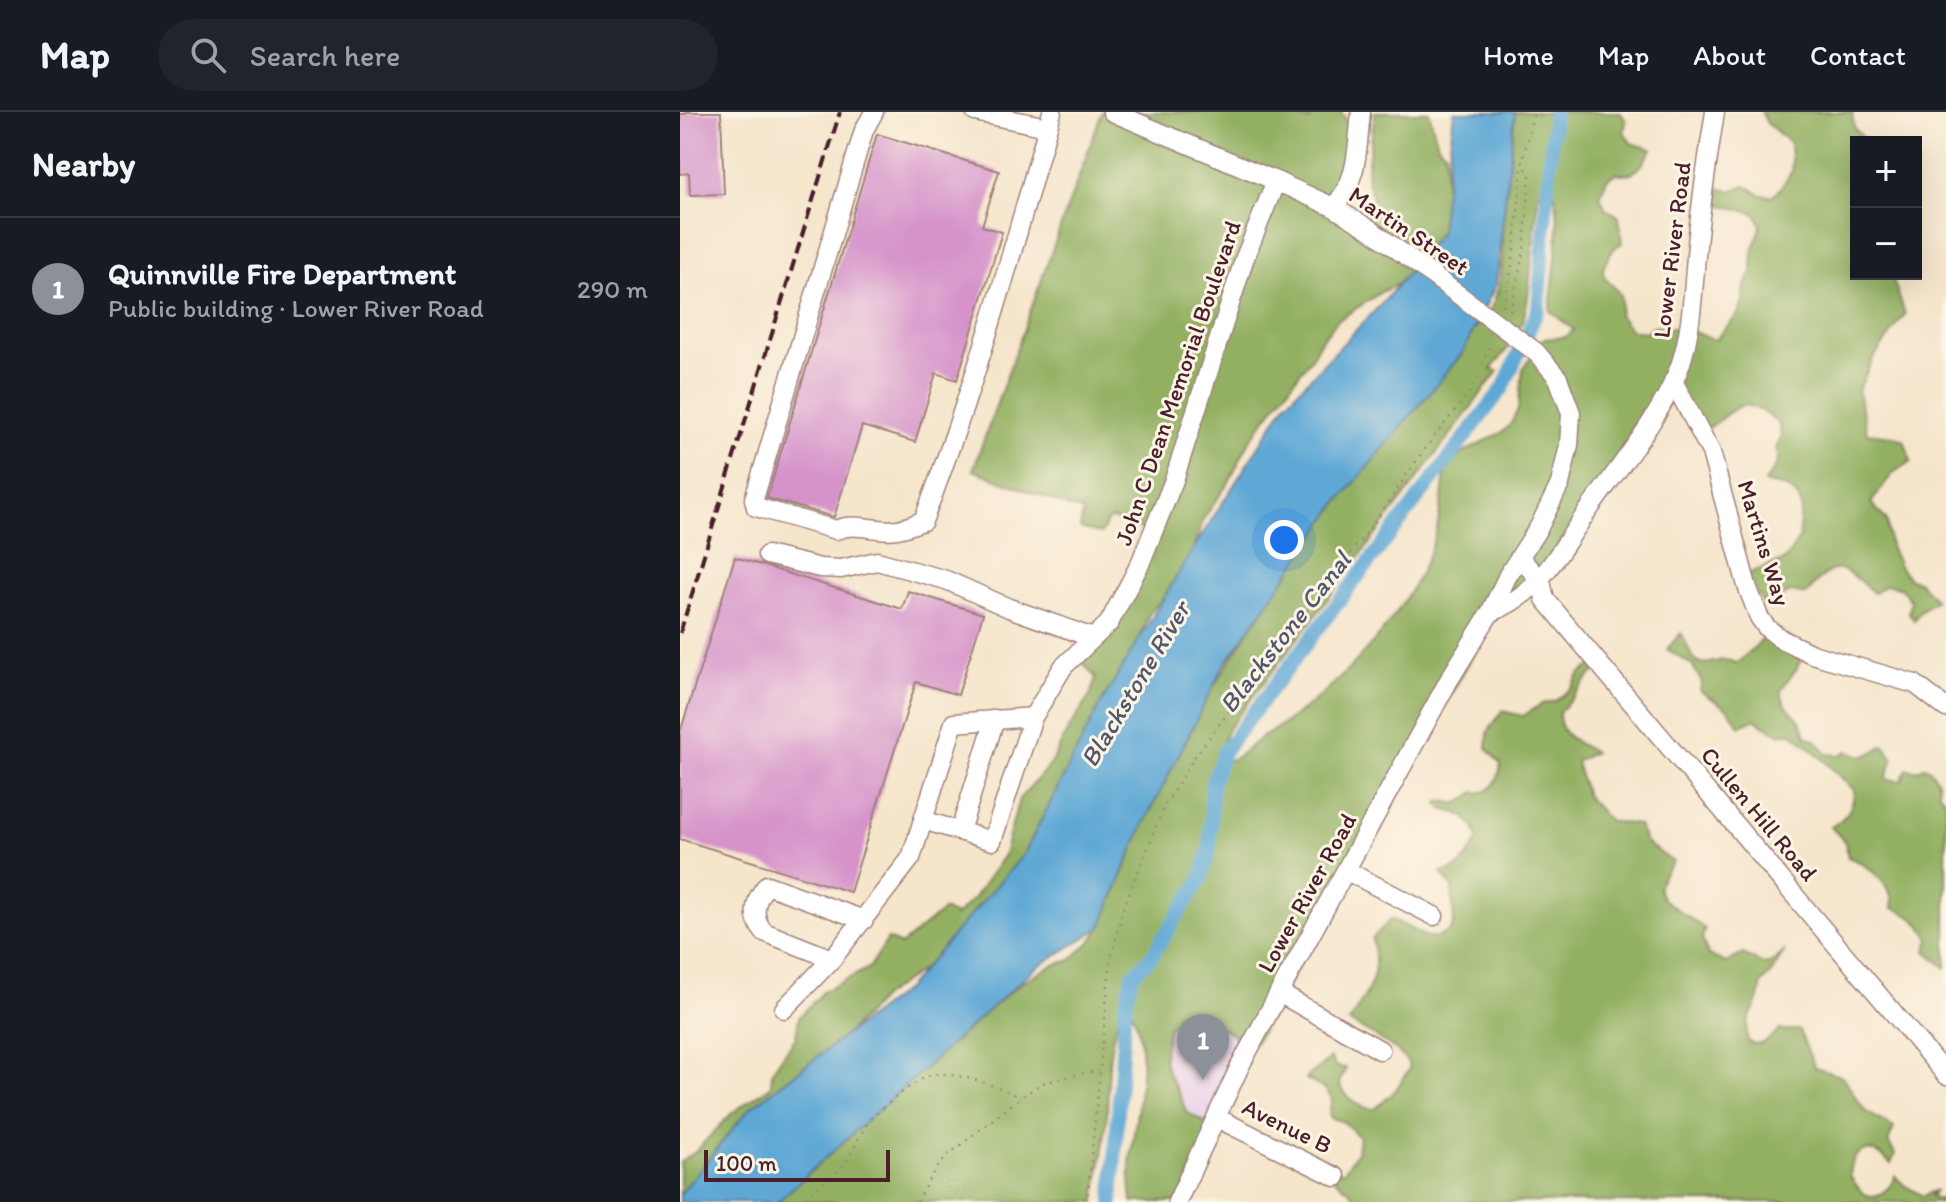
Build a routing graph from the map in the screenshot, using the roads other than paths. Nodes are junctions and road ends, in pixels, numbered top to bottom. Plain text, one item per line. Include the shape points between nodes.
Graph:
1 (874, 112) edge
2 (975, 112) edge
3 (1112, 112) edge
4 (1361, 112) edge
5 (1715, 112) edge
6 (1049, 120) edge
7 (1276, 181) junction
8 (1333, 207) junction
9 (1536, 352) joint
10 (1673, 381) junction
11 (1654, 414) junction
12 (1694, 422) junction
13 (767, 555) dead end
14 (1520, 558) junction
15 (1541, 581) junction
16 (1490, 613) junction
17 (1093, 638) junction
18 (1946, 708) edge
19 (1033, 717) junction
20 (995, 719) junction
21 (923, 820) junction
22 (960, 831) junction
23 (1347, 871) junction
24 (1434, 916) dead end
25 (864, 920) junction
26 (832, 959) junction
27 (1279, 993) junction
28 (784, 1009) dead end
29 (1380, 1050) dead end
30 (1946, 1075) edge
31 (1217, 1118) junction
32 (1336, 1177) dead end
33 (1177, 1202) edge

1 - 6 street via 864,130 754,499 756,507 836,530 895,530 923,521 993,320
2 - 6 street
3 - 7 street, Martin Street
4 - 8 street via 1353,179
5 - 10 street, Lower River Road via 1690,319
7 - 8 street, Martin Street
7 - 17 street, John C Dean Memorial Boulevard via 1244,260 1161,514 1120,603
8 - 9 street, Martin Street, bridge
9 - 14 street, Lower River Road via 1558,378 1571,413 1568,457 1553,500
10 - 11 street, Lower River Road
10 - 12 street, Martins Way
11 - 12 street
11 - 15 street, Lower River Road
12 - 18 street, Martins Way via 1711,452 1747,586 1767,628 1804,651 1915,684
13 - 17 street via 830,569 877,561 946,580
14 - 15 street, Cullen Hill Road
14 - 16 street, Lower River Road
15 - 16 street, Lower River Road
15 - 30 street, Cullen Hill Road via 1545,599
16 - 23 street, Lower River Road
17 - 19 street, John C Dean Memorial Boulevard via 1063,667
19 - 20 street
19 - 22 street, John C Dean Memorial Boulevard via 992,841
20 - 21 street via 954,723
20 - 22 street
21 - 22 street
21 - 25 street via 911,858
23 - 24 street
23 - 27 street, Lower River Road
25 - 26 street
25 - 26 street via 767,885 754,913 756,923 764,932
26 - 28 street
27 - 29 street
27 - 31 street, Lower River Road
31 - 32 street, Avenue B
31 - 33 street, Lower River Road

